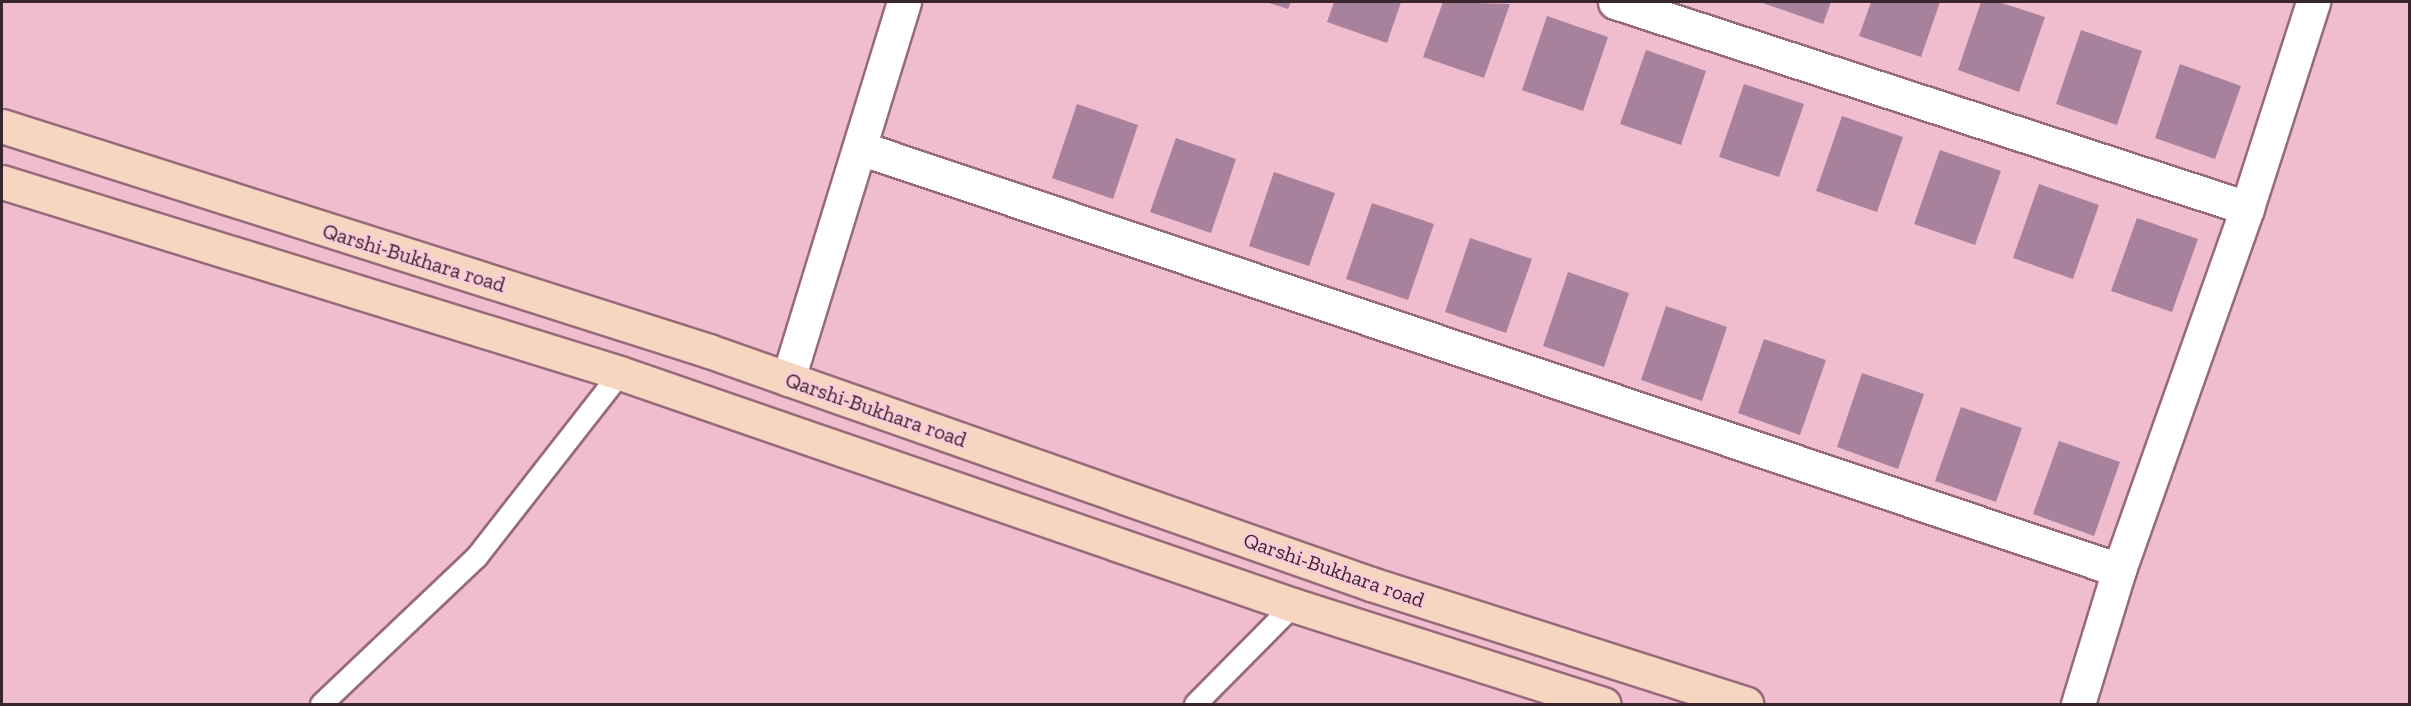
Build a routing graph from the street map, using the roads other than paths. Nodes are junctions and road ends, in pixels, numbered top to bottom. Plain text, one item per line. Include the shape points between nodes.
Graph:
1 (904, 2) edge
2 (1615, 2) edge
3 (2313, 2) edge
4 (2, 126) edge
5 (860, 148) junction
6 (2, 182) edge
7 (2247, 208) junction
8 (620, 373) junction
9 (788, 379) junction
10 (2119, 570) junction
11 (1293, 605) junction
12 (321, 705) edge
13 (1195, 705) edge
14 (1604, 705) edge
15 (1746, 705) edge
16 (2078, 705) edge

1 - 5 street
2 - 7 street
3 - 7 street
4 - 9 highway, Qarshi-Bukhara road
5 - 9 street
5 - 10 street
6 - 8 highway, Qarshi-Bukhara road
7 - 10 street
8 - 11 highway, Qarshi-Bukhara road
8 - 12 lane via 476,557
9 - 15 highway, Qarshi-Bukhara road via 1371,584
10 - 16 street
11 - 13 lane
11 - 14 highway, Qarshi-Bukhara road

